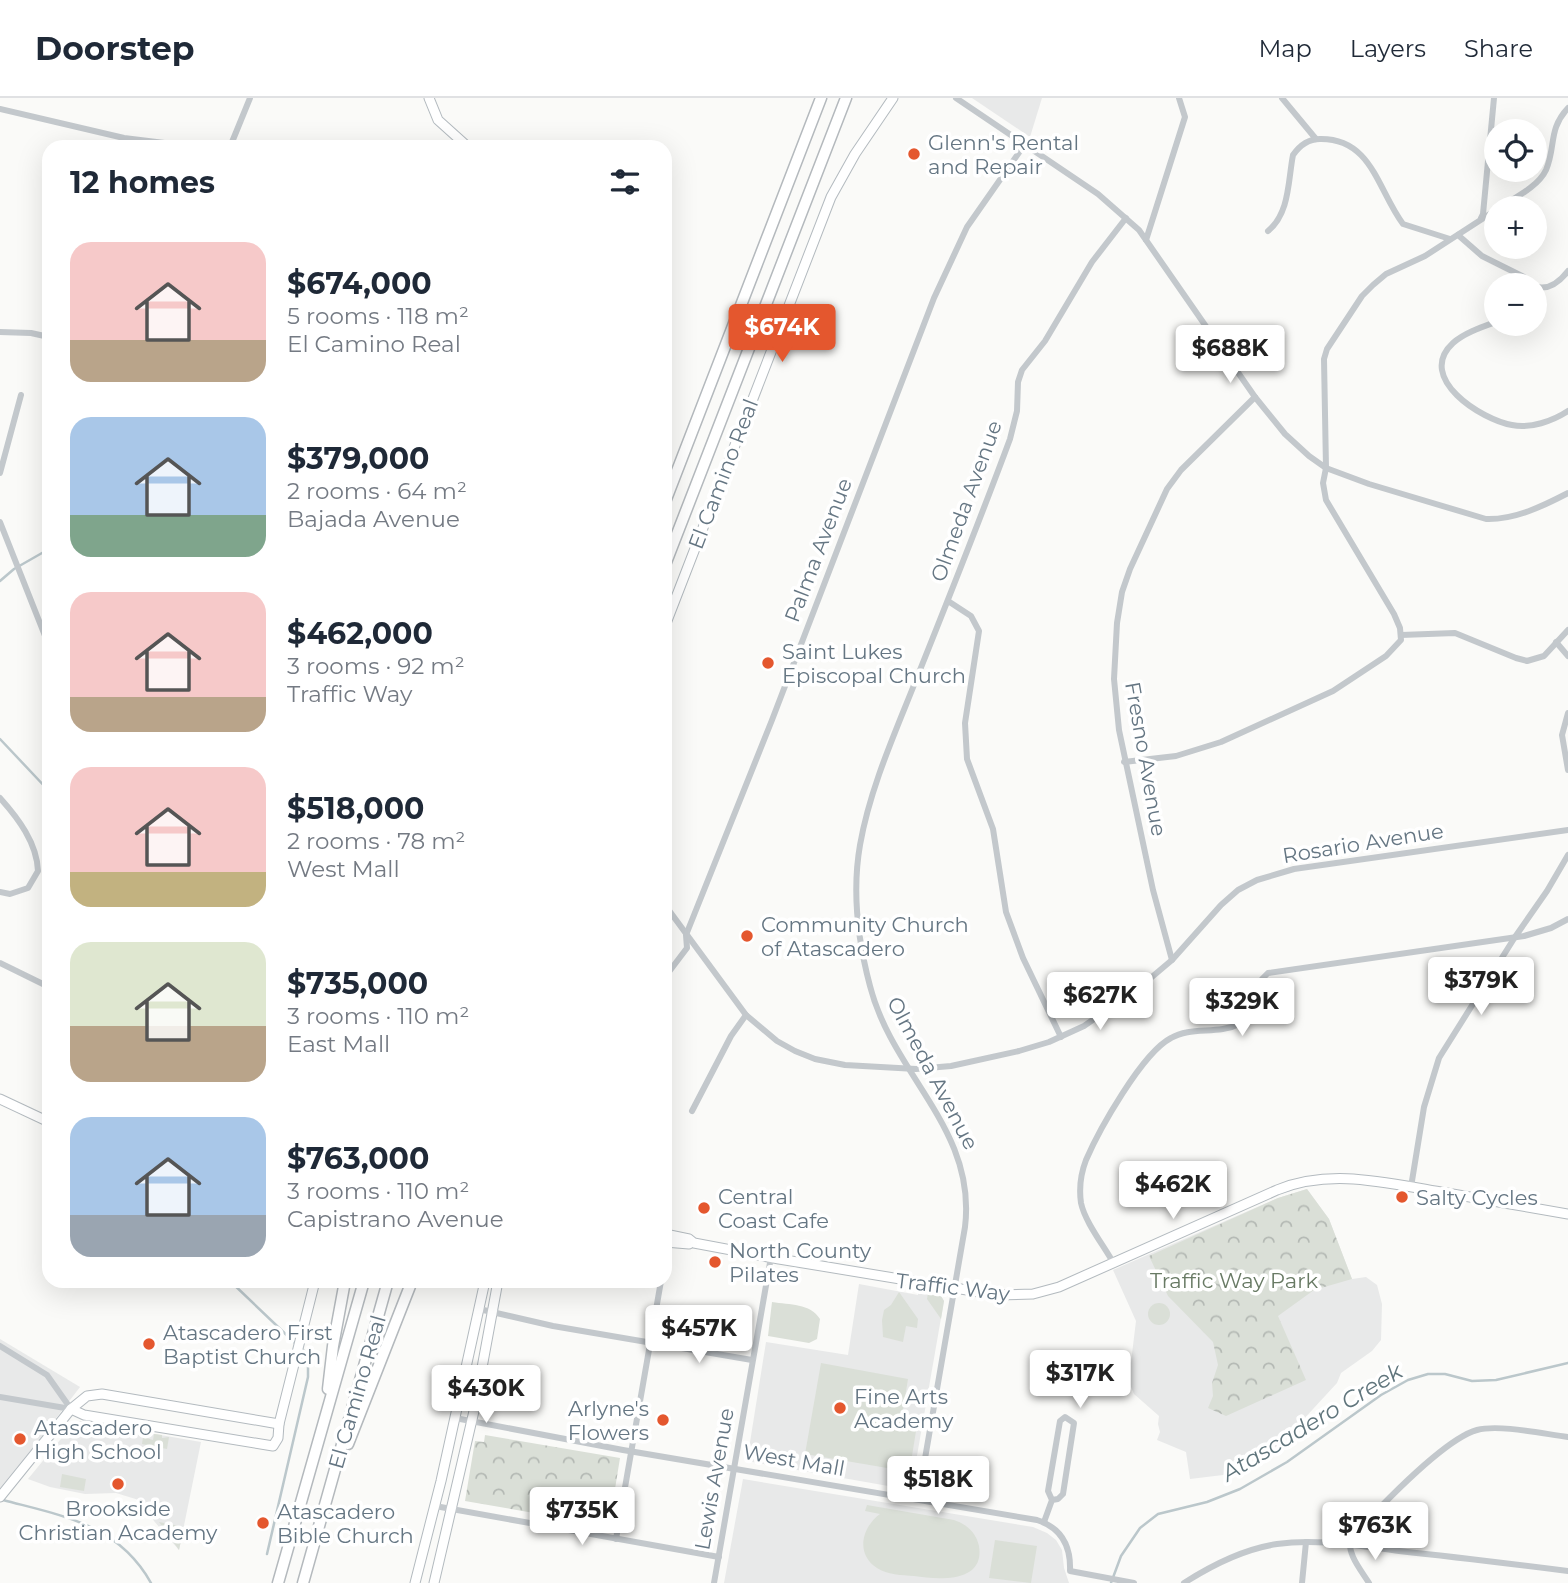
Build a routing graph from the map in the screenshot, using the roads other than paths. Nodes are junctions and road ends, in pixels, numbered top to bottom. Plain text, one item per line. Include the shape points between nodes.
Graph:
1 (250, 98) edge
2 (429, 98) edge
3 (821, 98) edge
4 (846, 98) edge
5 (893, 98) edge
6 (956, 98) edge
7 (1179, 98) edge
8 (1282, 98) edge
9 (1494, 98) edge
10 (1568, 108) edge
11 (0, 110) edge
12 (1315, 139) junction
13 (140, 140) edge
14 (232, 140) edge
15 (460, 140) edge
16 (1025, 144) junction
17 (1517, 196) edge
18 (1484, 217) edge
19 (1126, 218) junction
20 (1477, 222) junction
21 (1268, 231) dead end
22 (1458, 235) junction
23 (1450, 239) junction
24 (1146, 240) junction
25 (1568, 271) edge
26 (1516, 273) edge
27 (1547, 287) edge
28 (1484, 327) edge
29 (0, 331) edge
30 (42, 335) edge
31 (21, 395) dead end
32 (1255, 397) junction
33 (1568, 411) edge
34 (1326, 468) junction
35 (0, 473) edge
36 (672, 484) edge
37 (1568, 493) edge
38 (0, 522) edge
39 (672, 547) edge
40 (948, 601) junction
41 (672, 608) edge
42 (42, 628) edge
43 (1568, 631) edge
44 (1401, 635) junction
45 (1556, 642) junction
46 (1568, 656) edge
47 (1568, 713) edge
48 (1124, 762) junction
49 (1568, 770) edge
50 (0, 798) edge
51 (1568, 830) edge
52 (1568, 855) edge
53 (0, 892) edge
54 (672, 915) edge
55 (1568, 919) edge
56 (686, 935) junction
57 (1515, 937) junction
58 (1172, 960) junction
59 (0, 963) edge
60 (672, 968) edge
61 (42, 984) edge
62 (746, 1015) junction
63 (1061, 1037) junction
64 (908, 1069) junction
65 (0, 1099) edge
66 (692, 1111) dead end
67 (42, 1119) edge
68 (1411, 1187) junction
69 (1568, 1214) edge
70 (672, 1239) edge
71 (771, 1257) junction
72 (1114, 1264) junction
73 (313, 1288) edge
74 (344, 1288) edge
75 (362, 1288) edge
76 (386, 1288) edge
77 (409, 1288) edge
78 (484, 1288) edge
79 (497, 1288) edge
80 (659, 1288) edge
81 (955, 1290) junction
82 (479, 1310) junction
83 (492, 1312) junction
84 (650, 1343) junction
85 (0, 1346) edge
86 (752, 1360) junction
87 (0, 1397) edge
88 (71, 1409) junction
89 (325, 1417) junction
90 (455, 1418) junction
91 (472, 1422) junction
92 (279, 1424) junction
93 (1568, 1437) edge
94 (632, 1451) junction
95 (734, 1467) junction
96 (1, 1495) edge
97 (327, 1495) junction
98 (918, 1499) junction
99 (1052, 1500) junction
100 (435, 1506) junction
101 (451, 1510) junction
102 (1044, 1522) junction
103 (617, 1539) junction
104 (1306, 1542) junction
105 (1349, 1545) junction
106 (719, 1557) junction
107 (1568, 1571) edge
108 (278, 1583) edge
109 (303, 1583) edge
110 (415, 1583) edge
111 (434, 1583) edge
112 (714, 1583) edge
113 (1134, 1583) edge
114 (1184, 1583) edge
115 (1302, 1583) edge
116 (1369, 1583) edge

1 - 14 street
2 - 15 street via 438,120
3 - 36 highway, El Camino Real
4 - 39 highway, El Camino Real
5 - 41 street, El Camino Real via 831,197
6 - 16 street
7 - 24 street via 1185,117
8 - 12 street
9 - 20 street via 1483,214
10 - 17 street via 1555,127 1542,176
11 - 13 street
12 - 21 street via 1293,155 1284,210
12 - 23 street via 1343,142 1359,153 1403,224
16 - 19 street
16 - 56 street, Palma Avenue via 967,227 934,298
18 - 20 street
19 - 24 street
19 - 40 street, Olmeda Avenue via 1091,262 1045,341 1022,370 1010,439
20 - 22 street
22 - 23 street
22 - 26 street via 1482,256
23 - 34 street via 1373,285 1326,349
24 - 32 street
25 - 27 street
28 - 33 street via 1454,342 1443,360 1447,384 1454,394 1495,421 1514,426 1549,421
29 - 30 street
31 - 35 street
32 - 34 street via 1296,446
32 - 48 street, Fresno Avenue via 1167,489 1130,569 1122,592 1115,651 1116,709
34 - 37 street via 1486,519 1521,514
34 - 44 street via 1326,500 1394,614
38 - 42 street
40 - 63 street via 971,616 979,631 965,723 967,759 993,829 1006,912
40 - 64 street, Olmeda Avenue via 881,768 860,845 858,905 864,960 880,1017
43 - 45 street
44 - 45 street via 1455,633 1527,661 1544,656
44 - 48 street via 1392,651 1333,691 1272,719 1176,756
45 - 46 street
47 - 49 street via 1562,736
48 - 58 street, Fresno Avenue
50 - 53 street via 24,828 38,871 28,888
51 - 58 street, Rosario Avenue via 1294,869 1257,880 1228,899
52 - 57 street
54 - 56 street, Rosario Avenue
55 - 57 street
56 - 60 street, Palma Avenue via 687,948
56 - 62 street, Rosario Avenue
57 - 68 street via 1436,1066
57 - 72 street via 1268,972 1239,1024 1175,1035 1158,1047 1098,1135 1082,1174 1083,1210
58 - 63 street, Rosario Avenue via 1112,1007
59 - 61 street
62 - 64 street, Rosario Avenue via 777,1041 815,1059
62 - 66 street
63 - 64 street, Rosario Avenue via 985,1059
64 - 81 street, Olmeda Avenue via 953,1143 965,1178 967,1215
65 - 67 street
68 - 69 street, Traffic Way
68 - 72 street, Traffic Way via 1342,1178 1293,1184
70 - 71 street, Traffic Way
71 - 81 street, Traffic Way
71 - 86 street, Lewis Avenue
72 - 81 street, Traffic Way via 1033,1294
73 - 92 street
74 - 89 highway
75 - 89 highway, El Camino Real
76 - 97 highway, El Camino Real
77 - 97 highway
78 - 82 street
79 - 83 street
80 - 84 street
81 - 98 street, Olmeda Avenue
82 - 83 street
82 - 90 street
83 - 84 street
83 - 91 street
84 - 86 street
84 - 94 street
85 - 88 street via 47,1375
86 - 95 street, Lewis Avenue
87 - 88 street
88 - 92 street via 87,1395 102,1394
88 - 92 street via 84,1415 273,1446
88 - 96 street
89 - 108 highway, El Camino Real
90 - 91 street, West Mall
90 - 100 street
91 - 94 street, West Mall
91 - 101 street
93 - 105 street via 1495,1429 1458,1437 1361,1527
94 - 95 street, West Mall
94 - 103 street
95 - 98 street, West Mall
95 - 106 street, Lewis Avenue
97 - 109 highway, El Camino Real
98 - 102 street, West Mall
99 - 99 street via 1063,1494 1074,1423 1065,1417 1060,1421 1048,1491
99 - 102 street
100 - 101 street
100 - 110 street
101 - 103 street
101 - 111 street
102 - 113 street via 1066,1542 1070,1572
103 - 106 street
104 - 105 street
104 - 114 street via 1260,1547
104 - 115 street
105 - 107 street
105 - 116 street
106 - 112 street, Lewis Avenue

